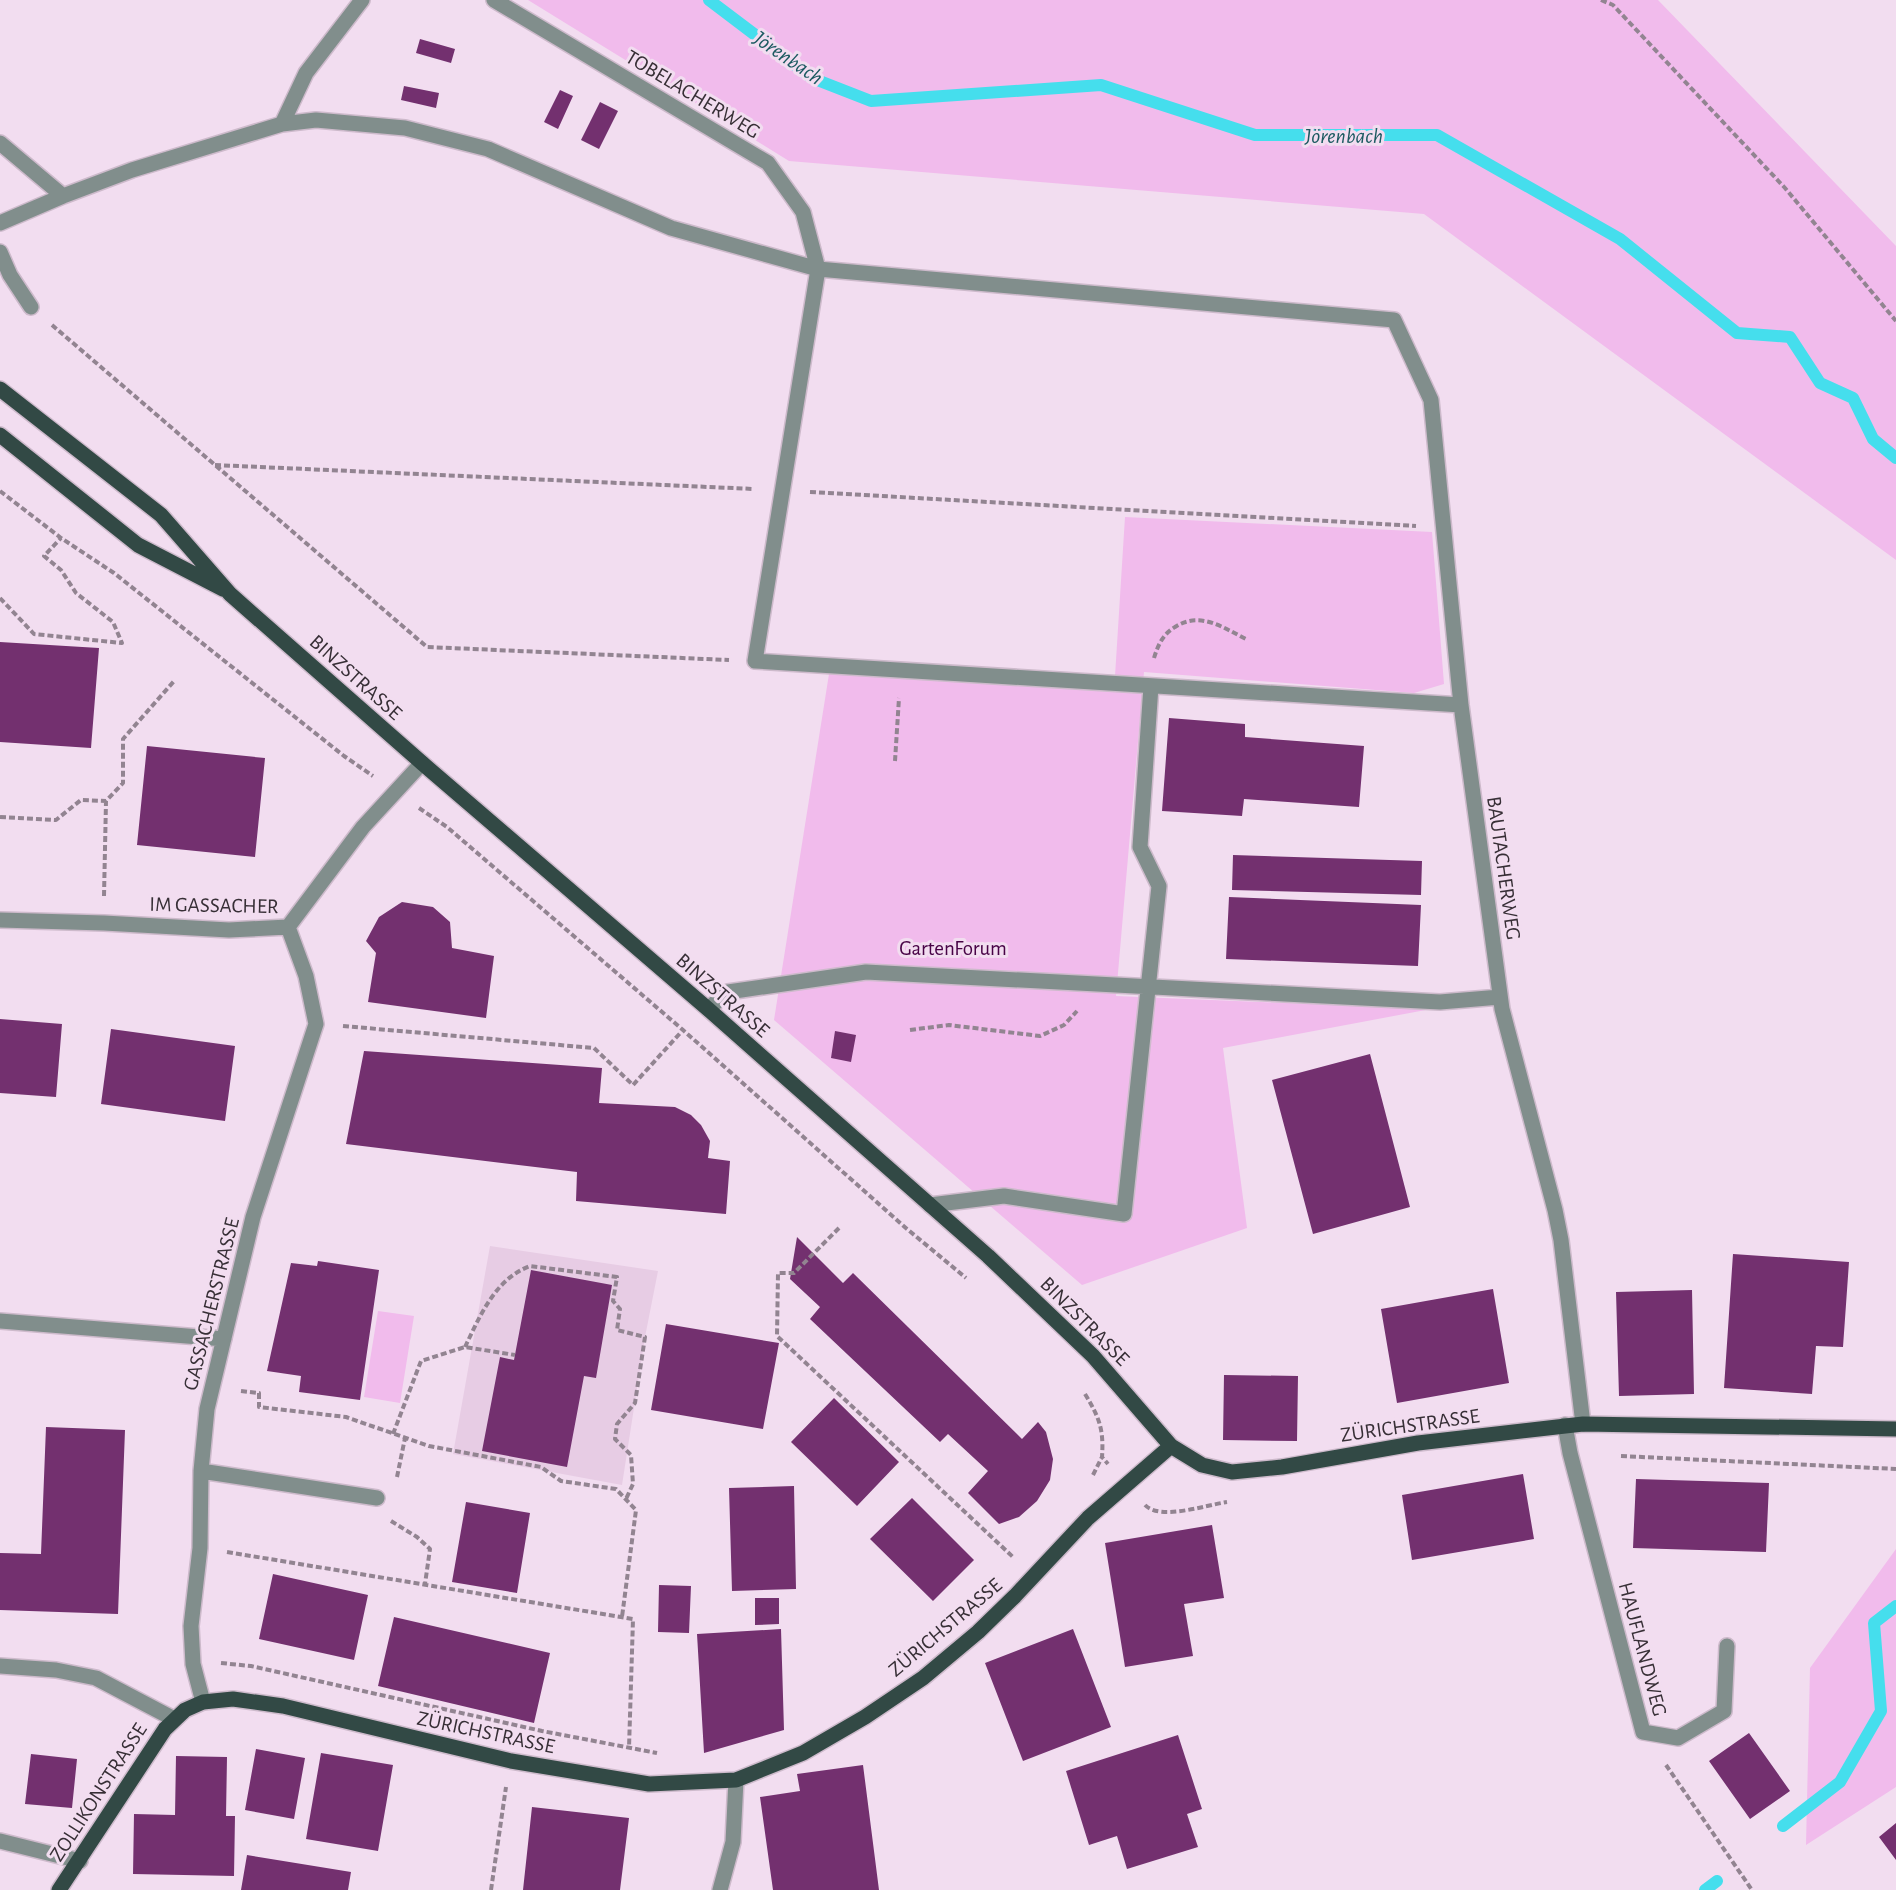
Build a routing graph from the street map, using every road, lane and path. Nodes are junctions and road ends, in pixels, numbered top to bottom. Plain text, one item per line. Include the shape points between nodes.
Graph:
1 (362, 0) edge
2 (494, 0) edge
3 (1601, 0) edge
4 (282, 124) junction
5 (0, 143) edge
6 (63, 196) junction
7 (0, 223) edge
8 (0, 252) edge
9 (818, 269) junction
10 (31, 307) joint
11 (1896, 321) edge
12 (0, 390) edge
13 (0, 435) edge
14 (215, 465) junction
15 (0, 491) edge
16 (782, 491) junction
17 (1444, 528) junction
18 (61, 538) junction
19 (231, 594) junction
20 (0, 598) edge
21 (1246, 639) dead end
22 (755, 661) junction
23 (175, 680) dead end
24 (1151, 686) junction
25 (1461, 705) junction
26 (422, 763) junction
27 (394, 791) junction
28 (106, 801) junction
29 (0, 817) edge
30 (0, 920) edge
31 (104, 923) junction
32 (288, 927) junction
33 (1086, 985) junction
34 (1148, 988) junction
35 (1500, 997) junction
36 (708, 1009) junction
37 (316, 1024) junction
38 (682, 1029) junction
39 (910, 1029) dead end
40 (930, 1205) junction
41 (839, 1228) dead end
42 (968, 1280) dead end
43 (0, 1321) edge
44 (224, 1339) junction
45 (465, 1347) junction
46 (515, 1355) dead end
47 (213, 1386) junction
48 (1083, 1391) dead end
49 (1583, 1424) junction
50 (1565, 1425) junction
51 (1896, 1429) edge
52 (393, 1434) junction
53 (405, 1438) junction
54 (1171, 1446) junction
55 (1617, 1456) dead end
56 (1102, 1457) junction
57 (399, 1469) dead end
58 (1896, 1469) edge
59 (201, 1471) junction
60 (1086, 1483) dead end
61 (1126, 1485) junction
62 (377, 1498) dead end
63 (626, 1499) junction
64 (1237, 1500) dead end
65 (388, 1519) dead end
66 (200, 1548) junction
67 (1010, 1566) dead end
68 (425, 1584) junction
69 (622, 1617) junction
70 (1727, 1646) dead end
71 (193, 1664) junction
72 (0, 1666) edge
73 (203, 1702) junction
74 (174, 1719) junction
75 (1643, 1732) junction
76 (629, 1748) junction
77 (665, 1754) dead end
78 (511, 1761) junction
79 (736, 1780) junction
80 (0, 1841) edge
81 (80, 1861) junction
82 (59, 1890) edge
83 (491, 1890) edge
84 (720, 1890) edge
85 (1752, 1890) edge

1 - 4 street via 306,73
2 - 9 street, TOBELACHERWEG via 768,163 803,212
3 - 11 path via 1613,4 1777,179
4 - 6 street via 132,170
4 - 9 street via 316,120 405,128 488,149 671,228
5 - 6 street
6 - 7 street
8 - 10 street
9 - 16 street
9 - 17 street, BAUTACHERWEG via 1394,320 1431,400
10 - 14 path
12 - 19 main road, BINZSTRASSE via 161,515
13 - 19 main road, BINZSTRASSE via 138,545
14 - 16 path
14 - 22 path via 427,647
15 - 18 path
16 - 17 path
16 - 22 street
17 - 25 street, BAUTACHERWEG
18 - 20 path via 44,556 61,570 76,592 113,622 122,643 34,634
18 - 27 path via 114,573 344,756
19 - 26 main road, BINZSTRASSE
21 - 24 path via 1214,622 1185,620 1159,642
22 - 24 street
23 - 28 path via 123,739 123,783
24 - 25 street
24 - 34 street via 1140,846 1159,886
25 - 35 street, BAUTACHERWEG
26 - 27 street, IM GASSACHER
26 - 36 main road, BINZSTRASSE
27 - 32 street, IM GASSACHER
27 - 38 path via 447,827
28 - 29 path via 81,800 56,820
28 - 31 path
30 - 31 street, IM GASSACHER
31 - 32 street, IM GASSACHER via 229,930
32 - 37 street, GASSACHERSTRASSE via 306,976
33 - 34 street
33 - 36 street via 866,972 728,992
33 - 39 path via 1079,1009 1064,1025 1040,1036 949,1025
34 - 35 street via 1440,1002
34 - 40 street via 1124,1214 1004,1196
35 - 49 street, BAUTACHERWEG via 1559,1230
36 - 40 main road, BINZSTRASSE
37 - 38 path via 594,1048 633,1085
37 - 44 street, GASSACHERSTRASSE via 253,1217
38 - 42 path
40 - 54 main road, BINZSTRASSE via 1093,1356
41 - 67 path via 794,1273 778,1273 777,1336 1016,1560
43 - 44 street
44 - 47 street, GASSACHERSTRASSE
45 - 46 path
45 - 52 path via 421,1361
45 - 63 path via 490,1297 521,1269 530,1266 617,1277 613,1301 620,1309 617,1330 645,1337 635,1403 617,1424 615,1439 631,1455 633,1484
47 - 52 path via 259,1393 259,1407 346,1417
47 - 59 street, GASSACHERSTRASSE
48 - 56 path via 1100,1419
49 - 50 main road, ZÜRICHSTRASSE
49 - 51 main road, ZÜRICHSTRASSE
50 - 54 main road, ZÜRICHSTRASSE via 1232,1472 1202,1465
50 - 75 street, HAUFLANDWEG
52 - 53 path
53 - 57 path
53 - 63 path via 541,1467 561,1481 616,1489
54 - 61 main road, ZÜRICHSTRASSE
55 - 58 path
56 - 60 path
56 - 61 path
59 - 62 street
59 - 66 street, GASSACHERSTRASSE
61 - 64 path via 1150,1510 1163,1513
61 - 79 main road, ZÜRICHSTRASSE via 1088,1518 978,1632 923,1678 802,1753
63 - 69 path via 636,1510
65 - 68 path via 430,1549
66 - 68 path
66 - 71 street, GASSACHERSTRASSE via 191,1626
68 - 69 path
69 - 76 path via 633,1619
70 - 75 street via 1724,1711 1678,1738
71 - 73 street, GASSACHERSTRASSE
71 - 76 path via 251,1666
72 - 74 street via 96,1678
73 - 74 main road, ZÜRICHSTRASSE
73 - 78 main road, ZÜRICHSTRASSE via 233,1699 283,1706
74 - 81 main road, ZOLLIKONSTRASSE via 155,1742
75 - 85 path, HAUFLANDWEG
76 - 77 path
78 - 79 main road, ZÜRICHSTRASSE via 649,1784
78 - 83 path
79 - 84 street via 733,1842
80 - 81 street
81 - 82 main road, ZOLLIKONSTRASSE

